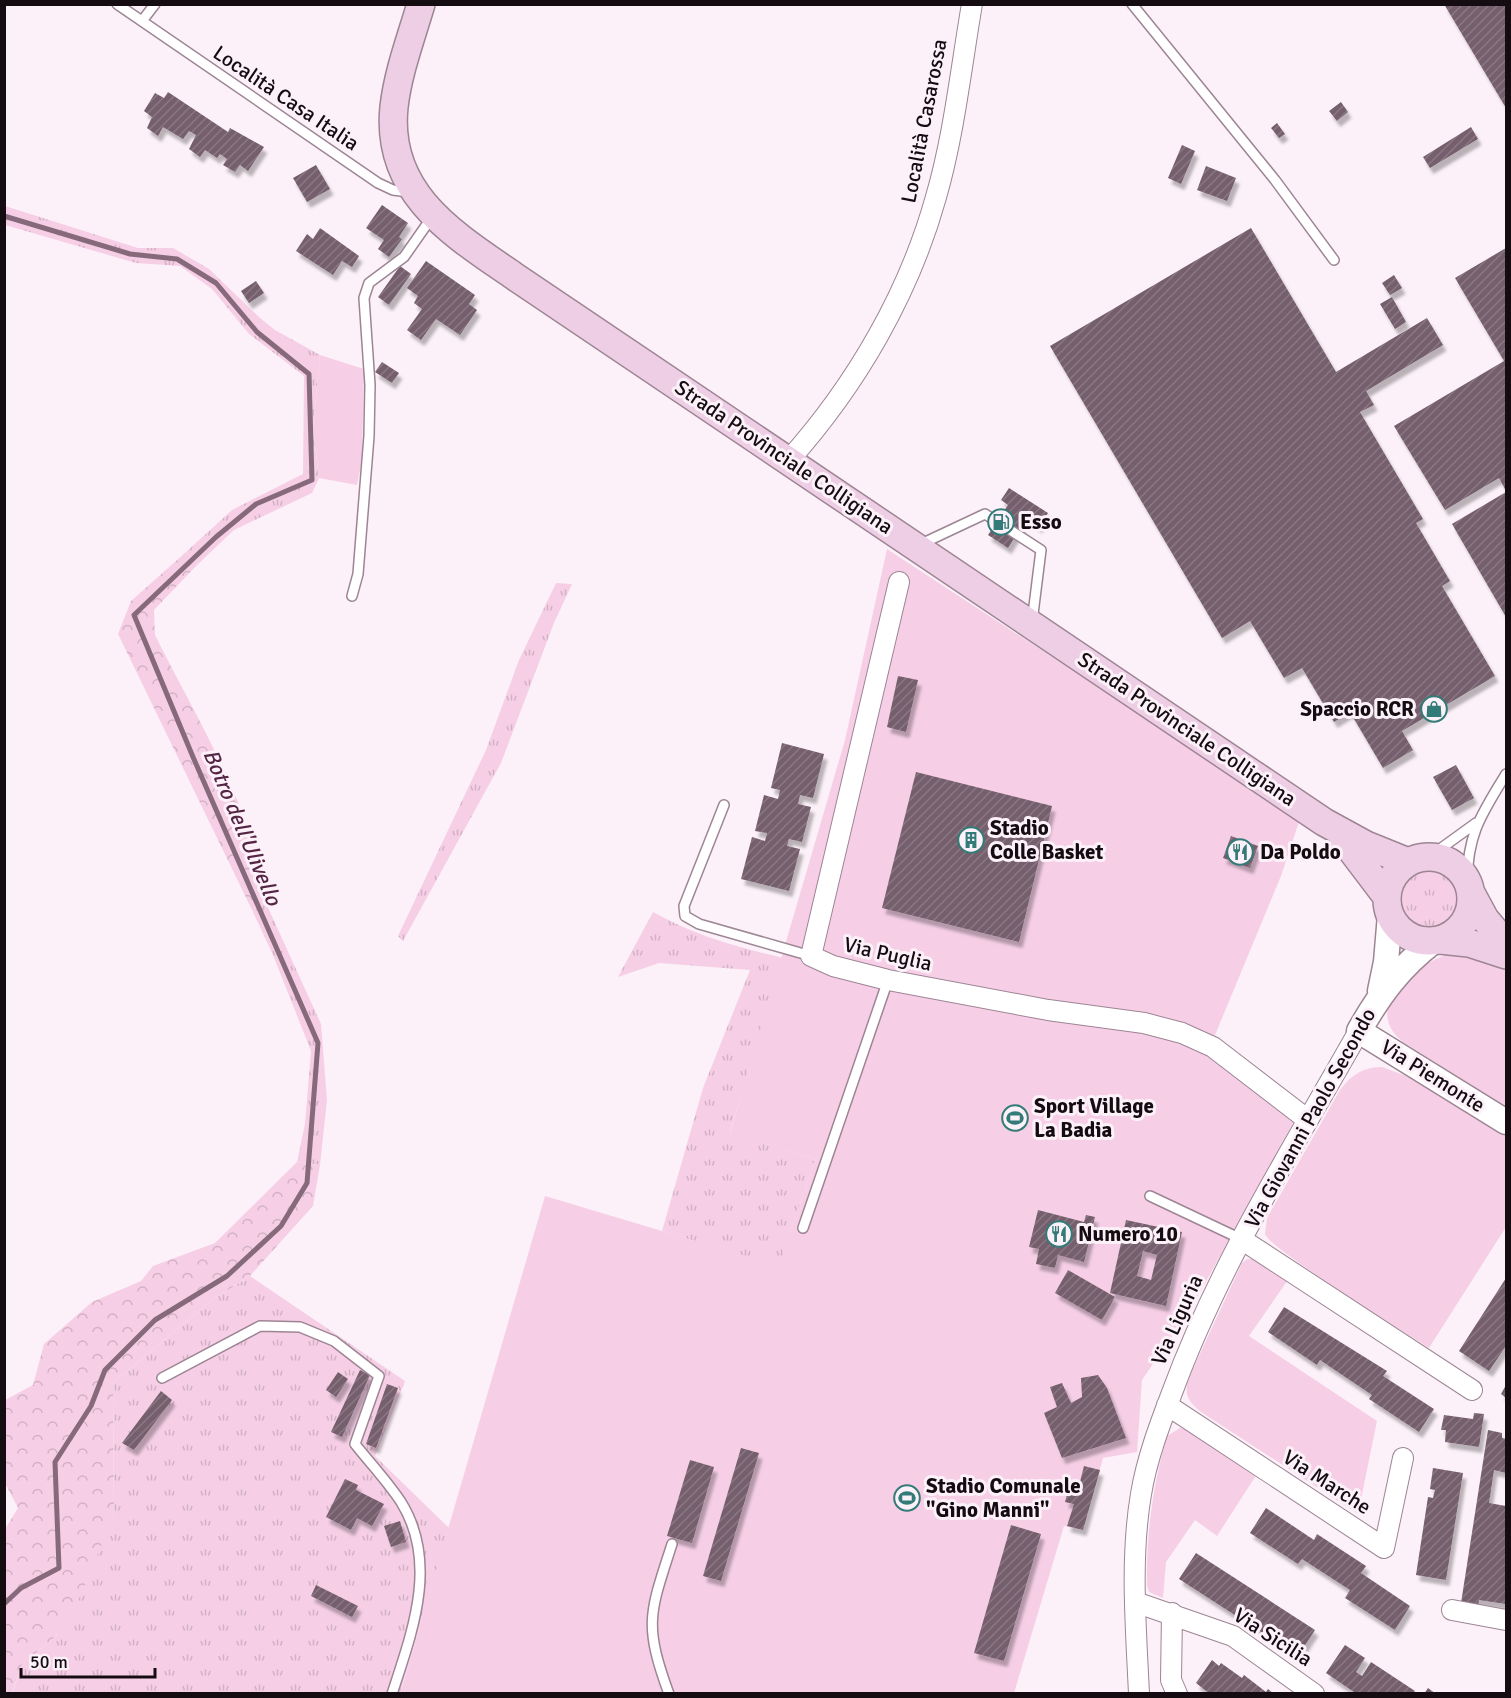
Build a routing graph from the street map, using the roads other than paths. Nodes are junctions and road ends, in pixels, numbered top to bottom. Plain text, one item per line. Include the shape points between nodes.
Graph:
1 (117, 4) edge
2 (155, 4) edge
3 (421, 4) edge
4 (972, 4) edge
5 (1132, 4) edge
6 (142, 21) junction
7 (414, 192) junction
8 (433, 215) junction
9 (1334, 260) dead end
10 (789, 460) junction
11 (917, 546) junction
12 (899, 582) dead end
13 (352, 596) dead end
14 (1032, 624) junction
15 (1506, 774) edge
16 (724, 805) dead end
17 (1324, 822) junction
18 (1476, 823) junction
19 (1419, 860) junction
20 (1469, 887) junction
21 (1388, 906) junction
22 (1437, 940) junction
23 (1506, 944) edge
24 (1506, 955) edge
25 (811, 956) junction
26 (888, 980) junction
27 (1379, 996) junction
28 (1359, 1031) junction
29 (1308, 1120) junction
30 (1506, 1122) edge
31 (1150, 1196) dead end
32 (803, 1228) dead end
33 (1241, 1239) junction
34 (162, 1378) dead end
35 (1472, 1390) dead end
36 (1167, 1405) junction
37 (1403, 1458) dead end
38 (672, 1544) dead end
39 (1136, 1602) junction
40 (1452, 1610) dead end
41 (1172, 1613) junction
42 (1506, 1620) edge
43 (392, 1694) edge
44 (669, 1694) edge
45 (1139, 1694) edge
46 (1177, 1694) edge
47 (1314, 1694) edge

1 - 6 lane, Località Casa Italia
2 - 6 lane
3 - 7 main road, Strada Provinciale Colligiana via 399,81 394,118 398,153
4 - 10 street, Località Casarossa via 939,186 917,251 862,364
5 - 9 lane via 1275,180
6 - 7 lane, Località Casa Italia via 378,183 393,190
7 - 8 main road, Strada Provinciale Colligiana
8 - 10 main road, Strada Provinciale Colligiana via 489,259
8 - 13 lane via 404,257 369,283 364,298 369,436 358,574
10 - 11 main road, Strada Provinciale Colligiana
11 - 14 main road, Strada Provinciale Colligiana
11 - 14 lane via 985,514 1041,549
12 - 25 street, Via Puglia
14 - 17 main road, Strada Provinciale Colligiana
15 - 18 lane
16 - 25 lane via 684,906 686,916 699,924
17 - 19 main road, Strada Provinciale Colligiana via 1366,845
17 - 21 main road, Strada Provinciale Colligiana via 1355,852
18 - 19 lane
18 - 20 lane via 1469,853
19 - 20 main road via 1452,863
19 - 21 main road via 1397,871 1390,884
20 - 22 main road via 1471,905 1464,922 1451,935
20 - 23 main road via 1490,926
21 - 22 main road via 1397,926 1407,935
21 - 27 street, Via Giovanni Paolo Secondo via 1386,962
22 - 24 main road via 1469,943
22 - 27 street, Via Giovanni Paolo Secondo via 1403,966
25 - 26 street, Via Puglia via 833,966
26 - 29 street, Via Puglia via 1055,1012 1144,1023 1187,1035 1213,1047
26 - 32 lane
27 - 28 street, Via Giovanni Paolo Secondo
28 - 29 street, Via Giovanni Paolo Secondo
28 - 30 street, Via Piemonte
29 - 33 street, Via Giovanni Paolo Secondo
31 - 33 lane
33 - 35 street
33 - 36 street, Via Liguria via 1197,1328
34 - 43 lane via 260,1326 300,1327 334,1341 379,1376 355,1444 402,1503 420,1549 420,1599
36 - 37 street, Via Marche via 1384,1548
36 - 39 street, Via Liguria via 1141,1492
38 - 44 lane via 650,1624 654,1652
39 - 41 street, Via Sicilia
39 - 45 street, Via Liguria
40 - 42 street
41 - 46 street via 1171,1680
41 - 47 street, Via Sicilia via 1233,1636

